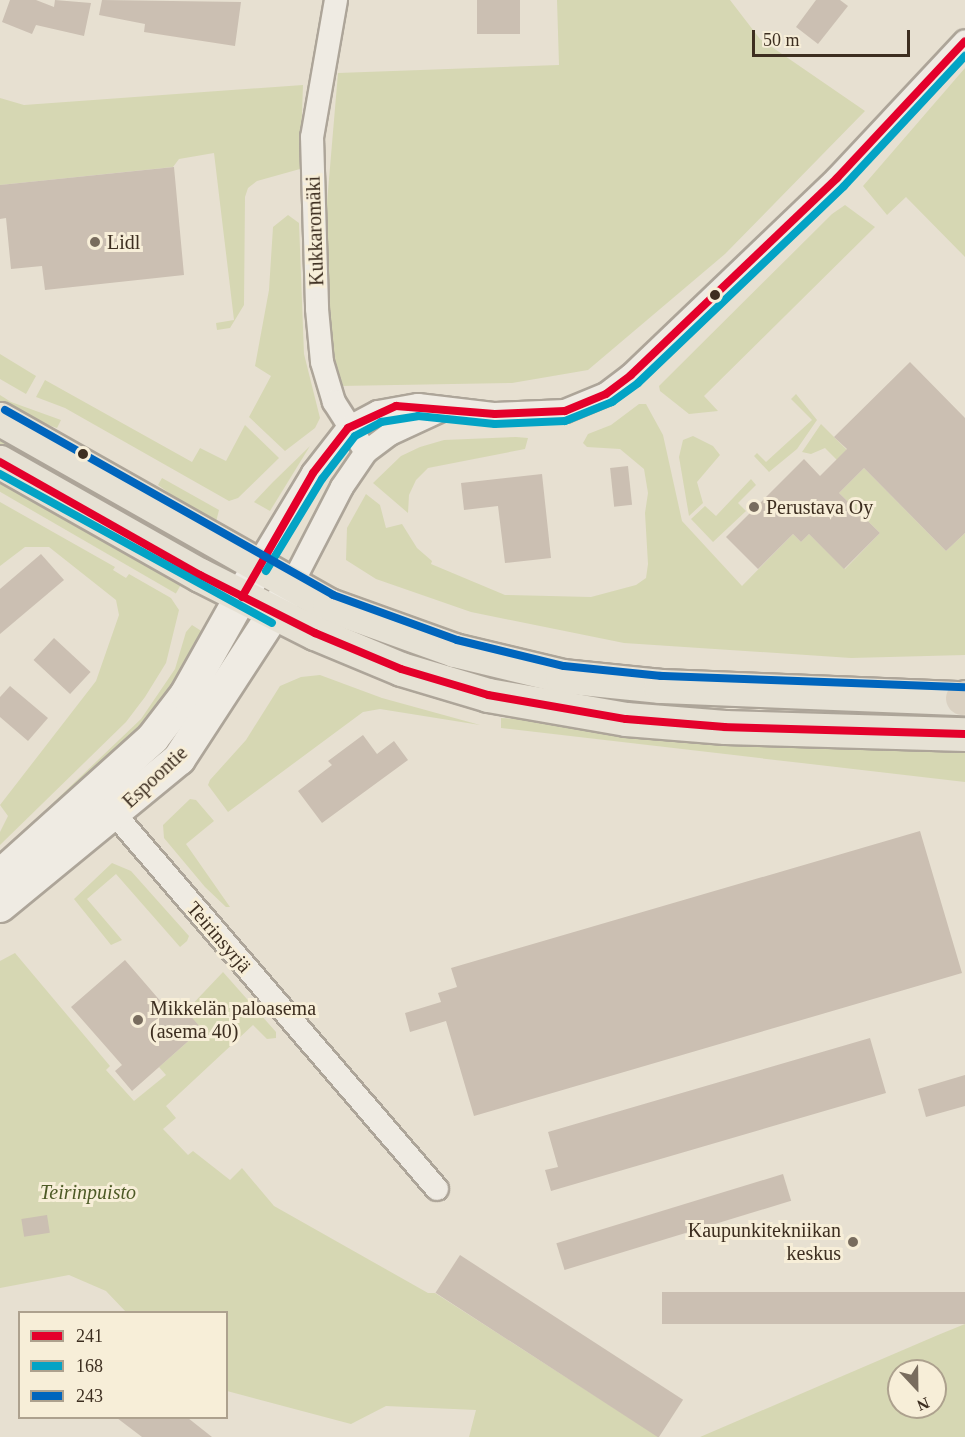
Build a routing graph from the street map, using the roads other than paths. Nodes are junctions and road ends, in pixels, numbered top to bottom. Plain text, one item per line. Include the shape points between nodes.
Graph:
1 (336, 0) edge
2 (965, 41) edge
3 (442, 410) junction
4 (0, 419) edge
5 (348, 428) junction
6 (366, 452) junction
7 (0, 462) edge
8 (257, 566) junction
9 (292, 584) junction
10 (242, 597) junction
11 (277, 614) junction
12 (964, 698) edge
13 (965, 734) edge
14 (105, 803) junction
15 (0, 876) edge
16 (0, 906) edge
17 (437, 1189) dead end

1 - 5 street, Kukkaromäki via 313,129 313,193 322,362 334,402
2 - 3 street via 837,178 631,375 606,394 565,411 495,414
3 - 5 street via 396,406
3 - 6 street via 390,434
4 - 8 main road
5 - 6 street, Kukkaromäki
5 - 8 street via 313,473
6 - 9 street via 342,487
7 - 10 main road
8 - 9 main road
8 - 10 main road, Espoontie
9 - 11 main road, Espoontie
9 - 12 main road via 329,605 444,647 562,676 660,686
10 - 11 main road
10 - 14 main road, Espoontie via 170,716
11 - 13 main road via 401,669 527,704 626,719 725,727
11 - 14 main road, Espoontie via 180,759
14 - 15 main road, Espoontie
14 - 16 main road, Espoontie
14 - 17 street, Teirinsyrjä

